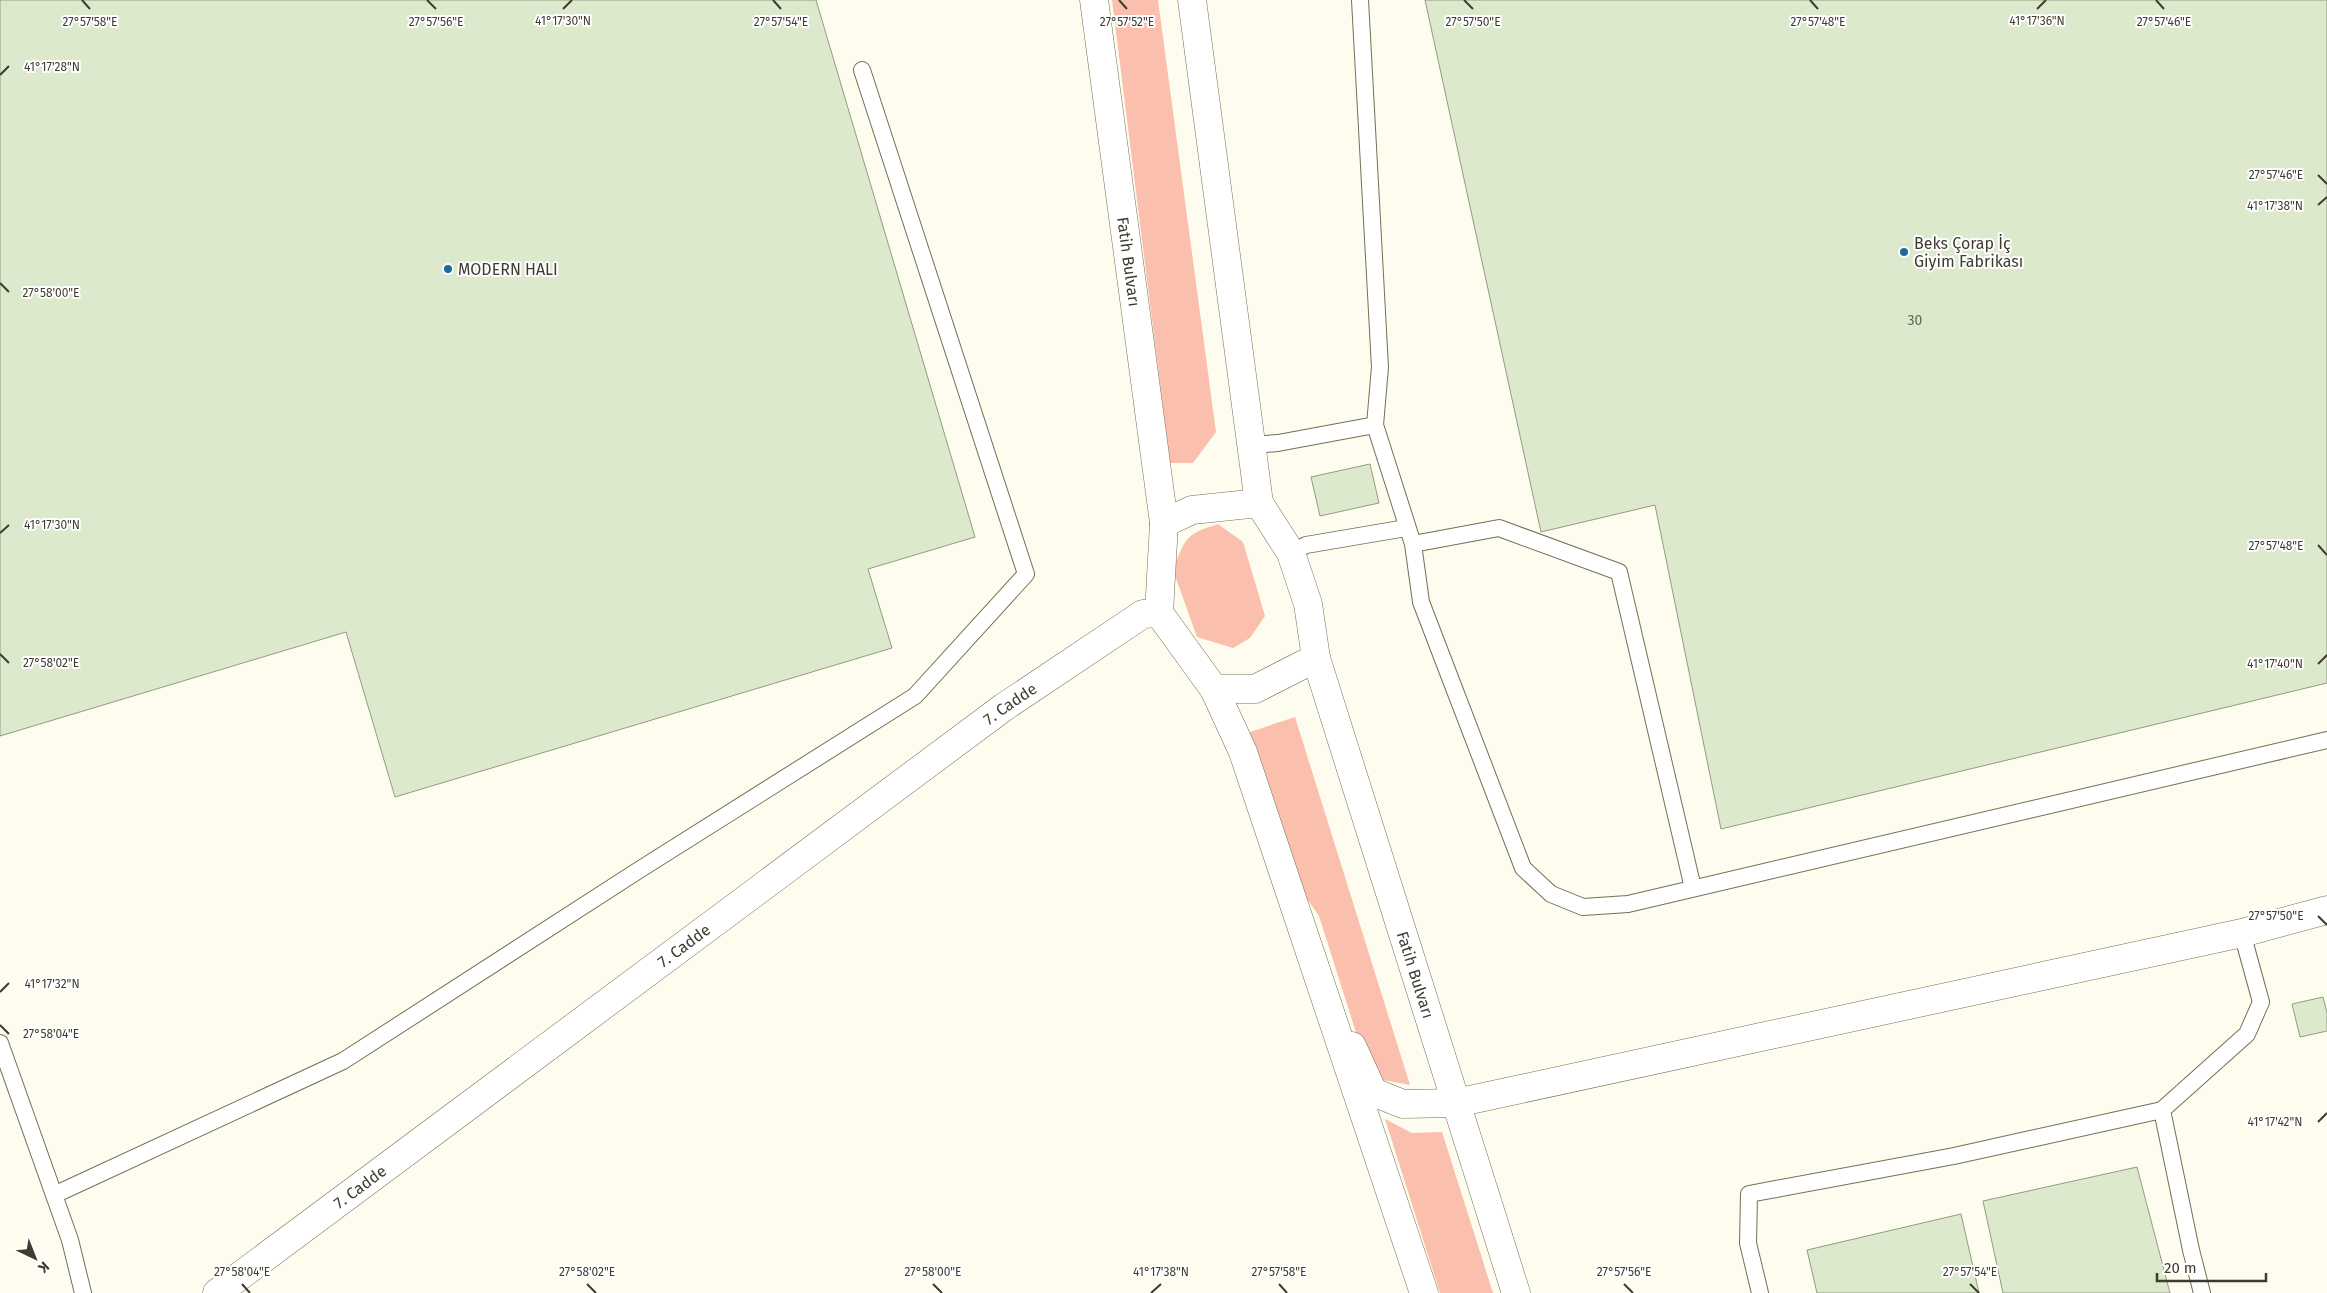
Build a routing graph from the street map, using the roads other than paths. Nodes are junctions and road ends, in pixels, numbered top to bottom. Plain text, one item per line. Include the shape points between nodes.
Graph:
1 (1094, 0) edge
2 (1192, 0) edge
3 (1360, 0) edge
4 (862, 70) dead end
5 (1374, 425) junction
6 (1252, 445) junction
7 (1259, 503) junction
8 (1164, 523) junction
9 (1406, 528) junction
10 (1412, 544) junction
11 (1291, 553) junction
12 (1159, 613) junction
13 (1316, 658) junction
14 (1214, 689) junction
15 (2327, 740) edge
16 (1693, 888) junction
17 (2327, 910) edge
18 (2242, 932) junction
19 (1315, 962) junction
20 (0, 1043) edge
21 (1456, 1103) junction
22 (2162, 1110) junction
23 (54, 1195) junction
24 (84, 1293) edge
25 (217, 1293) edge
26 (1424, 1293) edge
27 (1516, 1293) edge
28 (1760, 1293) edge
29 (2202, 1293) edge

1 - 8 main road, Fatih Bulvarı
2 - 6 main road, Fatih Bulvarı
3 - 5 lane via 1380,366
4 - 23 lane via 1026,574 914,696 343,1061
5 - 6 lane
5 - 9 lane
6 - 7 main road, Fatih Bulvarı
7 - 8 main road via 1192,510
7 - 11 main road, Fatih Bulvarı
8 - 12 main road, Fatih Bulvarı
9 - 10 lane
9 - 11 lane via 1306,545
10 - 16 lane via 1421,602 1523,868 1551,894 1583,907 1628,904
10 - 16 lane via 1498,528 1619,572
11 - 13 main road, Fatih Bulvarı via 1308,604
12 - 14 main road
12 - 25 main road, 7. Cadde via 1143,614 1004,707
13 - 14 main road via 1254,689
13 - 21 main road, Fatih Bulvarı
14 - 19 main road via 1242,752
15 - 16 lane
17 - 18 main road
18 - 21 main road
18 - 22 lane via 2260,1002 2248,1034
19 - 21 main road via 1373,1092 1403,1104
19 - 26 main road
20 - 23 lane
21 - 27 main road, Fatih Bulvarı
22 - 28 lane via 1954,1156 1749,1194 1748,1242
22 - 29 lane
23 - 24 lane

